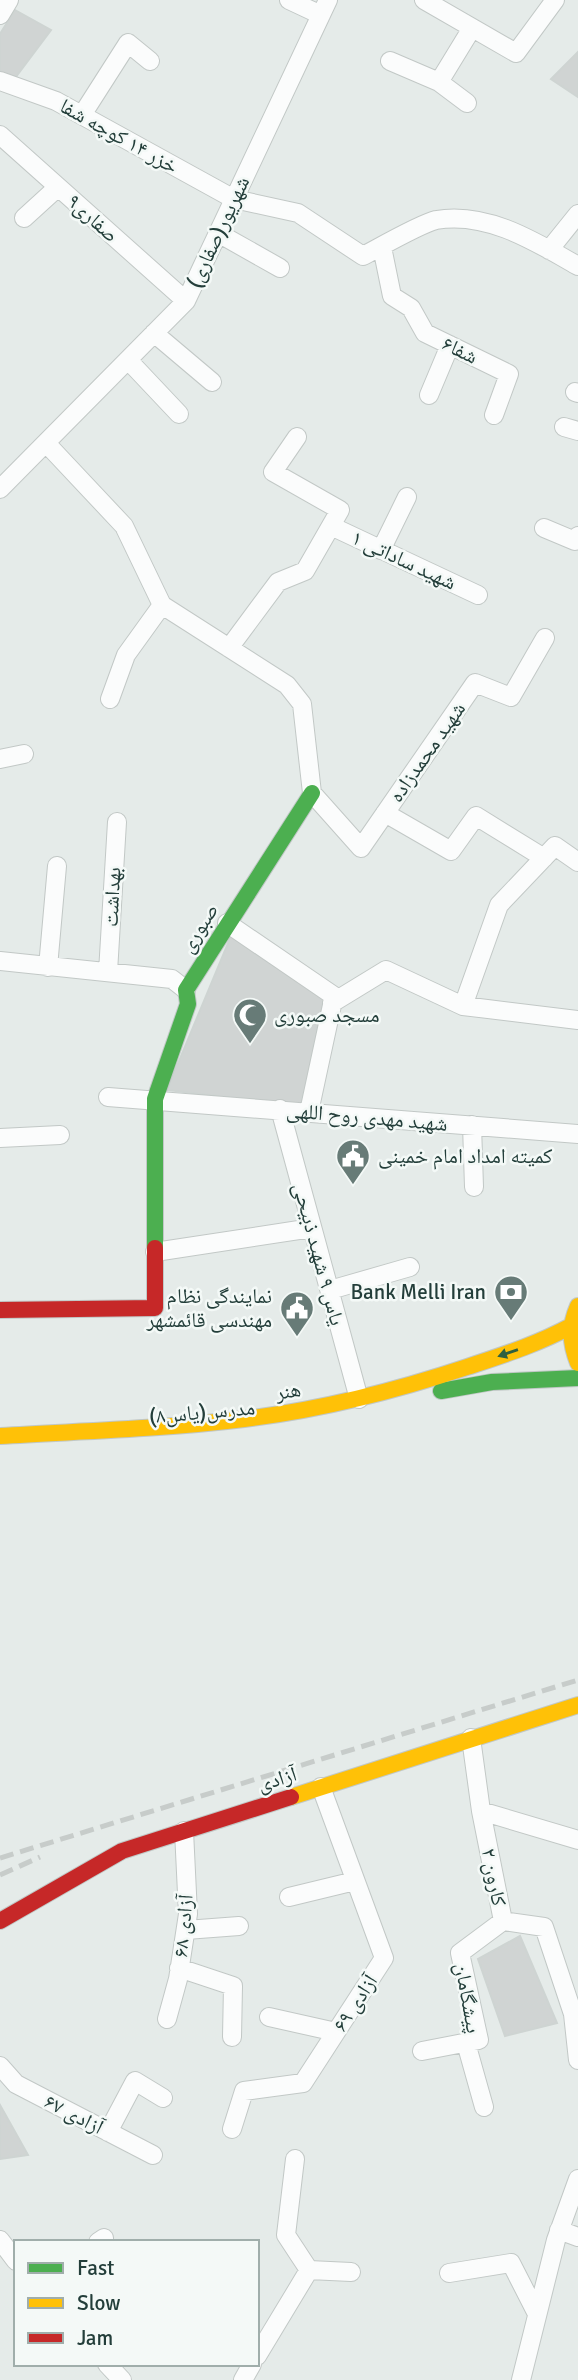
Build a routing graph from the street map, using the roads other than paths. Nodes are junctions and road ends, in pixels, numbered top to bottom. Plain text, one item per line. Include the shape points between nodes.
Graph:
1 (9, 0) edge
2 (289, 0) edge
3 (424, 0) edge
4 (555, 0) edge
5 (324, 7) edge
6 (451, 7) edge
7 (0, 15) edge
8 (472, 27) junction
9 (150, 61) dead end
10 (390, 61) dead end
11 (439, 82) junction
12 (2, 86) edge
13 (467, 103) dead end
14 (82, 115) junction
15 (0, 135) edge
16 (58, 187) junction
17 (234, 199) junction
18 (578, 214) edge
19 (24, 218) dead end
20 (218, 233) junction
21 (382, 247) junction
22 (549, 250) junction
23 (578, 266) edge
24 (280, 268) dead end
25 (186, 301) junction
26 (154, 333) junction
27 (450, 345) junction
28 (128, 360) junction
29 (212, 382) dead end
30 (429, 395) dead end
31 (178, 414) dead end
32 (494, 415) dead end
33 (297, 438) dead end
34 (46, 443) junction
35 (4, 479) edge
36 (407, 497) dead end
37 (331, 526) junction
38 (544, 528) dead end
39 (578, 536) edge
40 (381, 550) junction
41 (478, 595) dead end
42 (162, 605) junction
43 (545, 638) dead end
44 (229, 648) junction
45 (110, 699) dead end
46 (24, 754) dead end
47 (0, 759) edge
48 (312, 793) junction
49 (385, 813) junction
50 (117, 822) dead end
51 (544, 858) junction
52 (578, 862) edge
53 (57, 866) dead end
54 (227, 923) junction
55 (0, 961) edge
56 (48, 967) junction
57 (108, 972) junction
58 (186, 990) junction
59 (332, 1003) junction
60 (463, 1006) junction
61 (578, 1020) edge
62 (107, 1097) dead end
63 (155, 1099) junction
64 (280, 1110) junction
65 (309, 1112) junction
66 (472, 1125) junction
67 (578, 1134) edge
68 (60, 1135) dead end
69 (0, 1138) edge
70 (474, 1186) dead end
71 (312, 1228) junction
72 (155, 1252) junction
73 (410, 1267) dead end
74 (330, 1290) junction
75 (578, 1306) edge
76 (0, 1310) edge
77 (571, 1326) junction
78 (578, 1363) edge
79 (578, 1378) edge
80 (359, 1399) junction
81 (0, 1436) edge
82 (0, 1447) edge
83 (578, 1704) edge
84 (471, 1738) junction
85 (321, 1787) junction
86 (481, 1811) junction
87 (184, 1831) junction
88 (578, 1840) edge
89 (355, 1881) junction
90 (289, 1897) dead end
91 (0, 1921) edge
92 (503, 1921) junction
93 (239, 1926) dead end
94 (186, 1930) junction
95 (179, 1968) junction
96 (269, 2017) dead end
97 (167, 2019) dead end
98 (336, 2032) junction
99 (232, 2036) dead end
100 (466, 2043) junction
101 (422, 2051) dead end
102 (578, 2060) edge
103 (0, 2066) edge
104 (163, 2098) dead end
105 (484, 2108) dead end
106 (232, 2129) dead end
107 (108, 2132) junction
108 (153, 2155) dead end
109 (295, 2159) dead end
110 (578, 2179) edge
111 (559, 2230) junction
112 (578, 2237) edge
113 (0, 2240) edge
114 (14, 2258) edge
115 (309, 2270) junction
116 (351, 2272) dead end
117 (449, 2273) dead end
118 (537, 2314) junction
119 (259, 2353) edge
120 (109, 2366) edge
121 (122, 2380) edge
122 (521, 2380) edge

1 - 7 street
2 - 5 street
3 - 6 street
4 - 8 street via 516,52
5 - 17 street, شهریور(صفاری)
6 - 8 street
8 - 11 street
9 - 14 street via 128,43
10 - 11 street
11 - 13 street
12 - 14 street, خزر ۱۴ کوچه شفا via 57,101
14 - 17 street, خزر ۱۴ کوچه شفا
15 - 16 street, صفاری۹
16 - 19 street
16 - 25 street, صفاری۹
17 - 20 street, شهریور(صفاری)
17 - 21 street, خزر ۱۴ کوچه شفا via 298,214 363,256
18 - 22 street
20 - 24 street
20 - 25 street, شهریور(صفاری)
21 - 22 street via 435,220 472,219 515,232
21 - 27 street, شفا۶ via 392,296 411,308 425,333
22 - 23 street
25 - 26 street, شهریور(صفاری)
26 - 28 street, شهریور(صفاری)
26 - 29 street
27 - 30 street
27 - 32 street, شفا۶ via 509,374
28 - 31 street
28 - 34 street, شهریور(صفاری)
33 - 37 street via 273,472 340,510
34 - 35 street, شهریور(صفاری)
34 - 42 street via 124,526
36 - 40 street
37 - 40 street, شهید ساداتی ۱
37 - 44 street via 305,571 278,582
38 - 39 street via 575,541
40 - 41 street, شهید ساداتی ۱
42 - 44 street
42 - 45 street via 126,655
43 - 49 street, شهید محمدزاده via 511,697 475,683
44 - 48 street via 287,685 302,704
46 - 47 street
48 - 49 street, شهید محمدزاده via 361,848
48 - 54 main road, صبوری
49 - 51 street via 451,851 476,816
50 - 57 street, بهداشت
51 - 52 street via 555,846
51 - 60 street via 499,905
53 - 56 street
54 - 58 main road, صبوری
54 - 59 street via 334,996
55 - 56 street
56 - 57 street
57 - 58 street via 172,979
58 - 63 main road, صبوری via 188,1004
59 - 60 street via 386,970
59 - 65 street
60 - 61 street
62 - 63 street, شهید مهدی روح اللهی
63 - 64 street, شهید مهدی روح اللهی
63 - 72 main road, صبوری
64 - 65 street, شهید مهدی روح اللهی
64 - 71 street, یاس ۹ شهید ذبیحی
65 - 66 street, شهید مهدی روح اللهی
66 - 67 street, شهید مهدی روح اللهی
66 - 70 street
68 - 69 street
71 - 72 street
71 - 74 street, یاس ۹ شهید ذبیحی
72 - 76 main road, صبوری via 155,1308
73 - 74 street
74 - 80 street, یاس ۹ شهید ذبیحی
75 - 77 main road
77 - 78 main road
77 -> 80 main road, هنر via 546,1340 443,1376
79 - 82 main road, مدرس(یاس۸) via 509,1379 281,1426
80 - 81 main road, هنر via 221,1421
83 - 84 main road, آزادی
84 - 85 main road, آزادی
84 - 86 street, کارون ۲
85 - 87 main road, آزادی
85 - 89 street, آزادی ۶۹
86 - 88 street
86 - 92 street, کارون ۲
87 - 91 main road, آزادی via 122,1851
87 - 94 street, آزادی ۶۸
89 - 90 street
89 - 98 street, آزادی ۶۹ via 384,1958
92 - 100 street, پیشگامان via 460,1953 479,2040
92 - 102 street, کارون ۲ via 544,1927 573,2014
93 - 94 street
94 - 95 street, آزادی ۶۸
95 - 97 street, آزادی ۶۸
95 - 99 street via 233,1986
96 - 98 street
98 - 106 street, آزادی ۶۹ via 303,2083 244,2091
100 - 101 street, پیشگامان
100 - 105 street
103 - 107 street, آزادی ۶۷ via 16,2084
104 - 107 street via 135,2081
107 - 108 street, آزادی ۶۷
109 - 115 street via 286,2235
110 - 111 street
111 - 112 street
111 - 118 street
113 - 114 street
115 - 116 street
115 - 119 street
117 - 118 street via 511,2263
118 - 122 street
120 - 121 street

